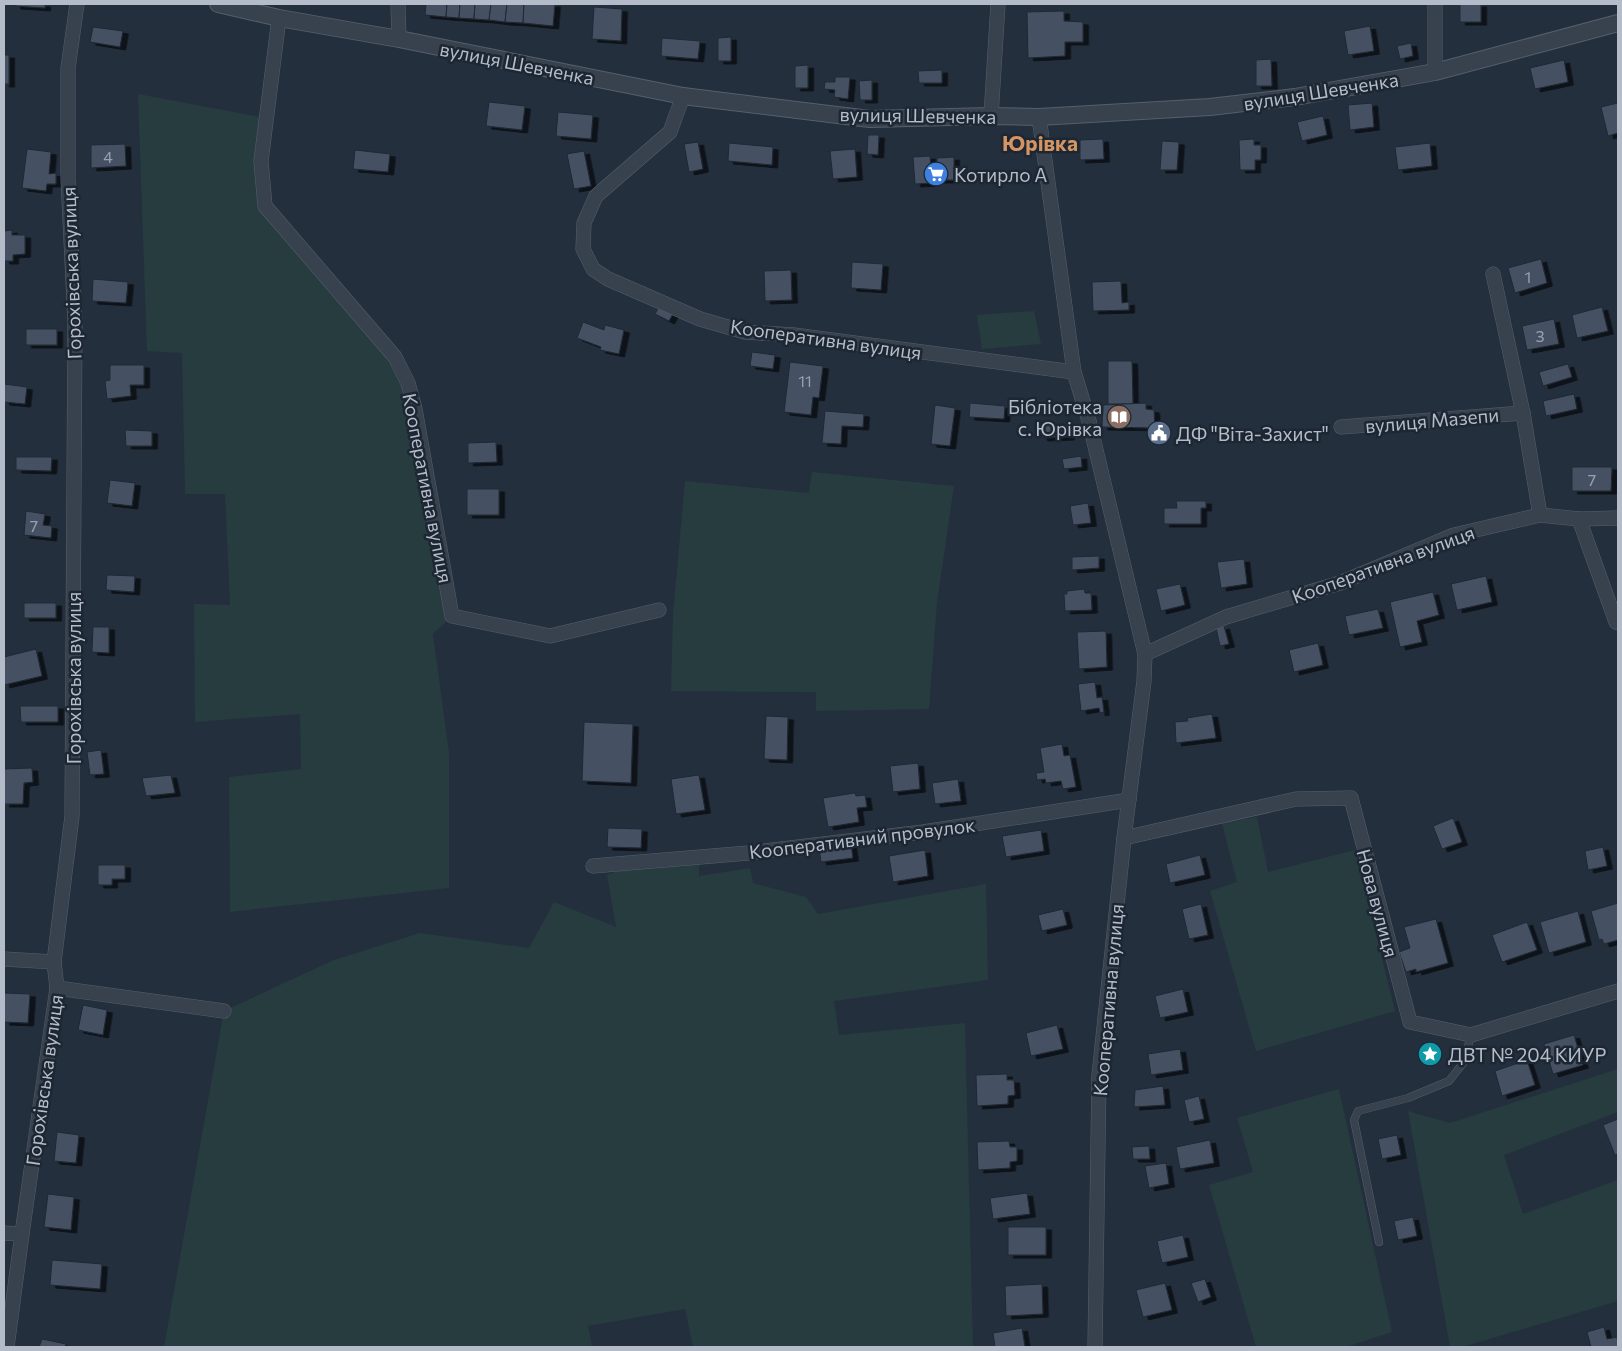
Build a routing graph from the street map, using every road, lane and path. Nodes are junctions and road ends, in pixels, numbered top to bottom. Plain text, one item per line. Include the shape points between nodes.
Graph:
1 (78, 4) edge
2 (218, 4) edge
3 (398, 4) edge
4 (998, 4) edge
5 (1435, 4) edge
6 (279, 18) junction
7 (1618, 23) edge
8 (399, 39) junction
9 (1435, 72) junction
10 (683, 96) junction
11 (991, 116) junction
12 (1039, 117) junction
13 (1493, 274) dead end
14 (1074, 372) junction
15 (1523, 413) junction
16 (1341, 428) dead end
17 (1540, 515) junction
18 (1618, 518) edge
19 (1579, 519) junction
20 (659, 610) dead end
21 (1618, 623) edge
22 (1145, 654) junction
23 (1129, 800) junction
24 (1124, 838) junction
25 (593, 866) dead end
26 (4, 959) edge
27 (54, 962) junction
28 (57, 988) junction
29 (1618, 991) edge
30 (224, 1011) dead end
31 (1471, 1035) junction
32 (4, 1233) edge
33 (22, 1234) junction
34 (1379, 1242) dead end
35 (7, 1347) edge
36 (1094, 1347) edge

1 - 27 street, Горохівська вулиця via 68,68 68,179 75,321 72,816
2 - 6 street, вулиця Шевченка
3 - 8 street
4 - 11 street
5 - 9 street
6 - 8 street, вулиця Шевченка
6 - 20 street, Кооперативна вулиця via 261,161 265,206 395,357 408,383 416,409 452,616 550,636
7 - 9 street, вулиця Шевченка
8 - 10 street, вулиця Шевченка
9 - 12 street, вулиця Шевченка via 1295,97 1210,107
10 - 11 street, вулиця Шевченка via 870,119
10 - 14 street, Кооперативна вулиця via 670,132 596,196 584,223 583,249 593,269 700,319 745,332 794,335
11 - 12 street, вулиця Шевченка
12 - 14 street, Кооперативна вулиця
13 - 15 street, вулиця Мазепи
14 - 22 street, Кооперативна вулиця via 1089,421
15 - 16 street, вулиця Мазепи
15 - 17 street, вулиця Мазепи
17 - 19 street
17 - 22 street, Кооперативна вулиця via 1454,535 1340,583 1226,616
18 - 19 street
19 - 21 street
22 - 23 street, Кооперативна вулиця
23 - 24 street, Кооперативна вулиця
23 - 25 street, Кооперативний провулок via 913,833 748,853
24 - 31 street, Нова вулиця via 1296,800 1350,798 1410,1022
24 - 36 street, Кооперативна вулиця via 1099,1075
26 - 27 street
27 - 28 street, Горохівська вулиця
28 - 30 street
28 - 33 street, Горохівська вулиця
29 - 31 street, Нова вулиця
31 - 34 lane via 1464,1062 1449,1081 1408,1098 1358,1111 1354,1120
32 - 33 street
33 - 35 street, Горохівська вулиця

